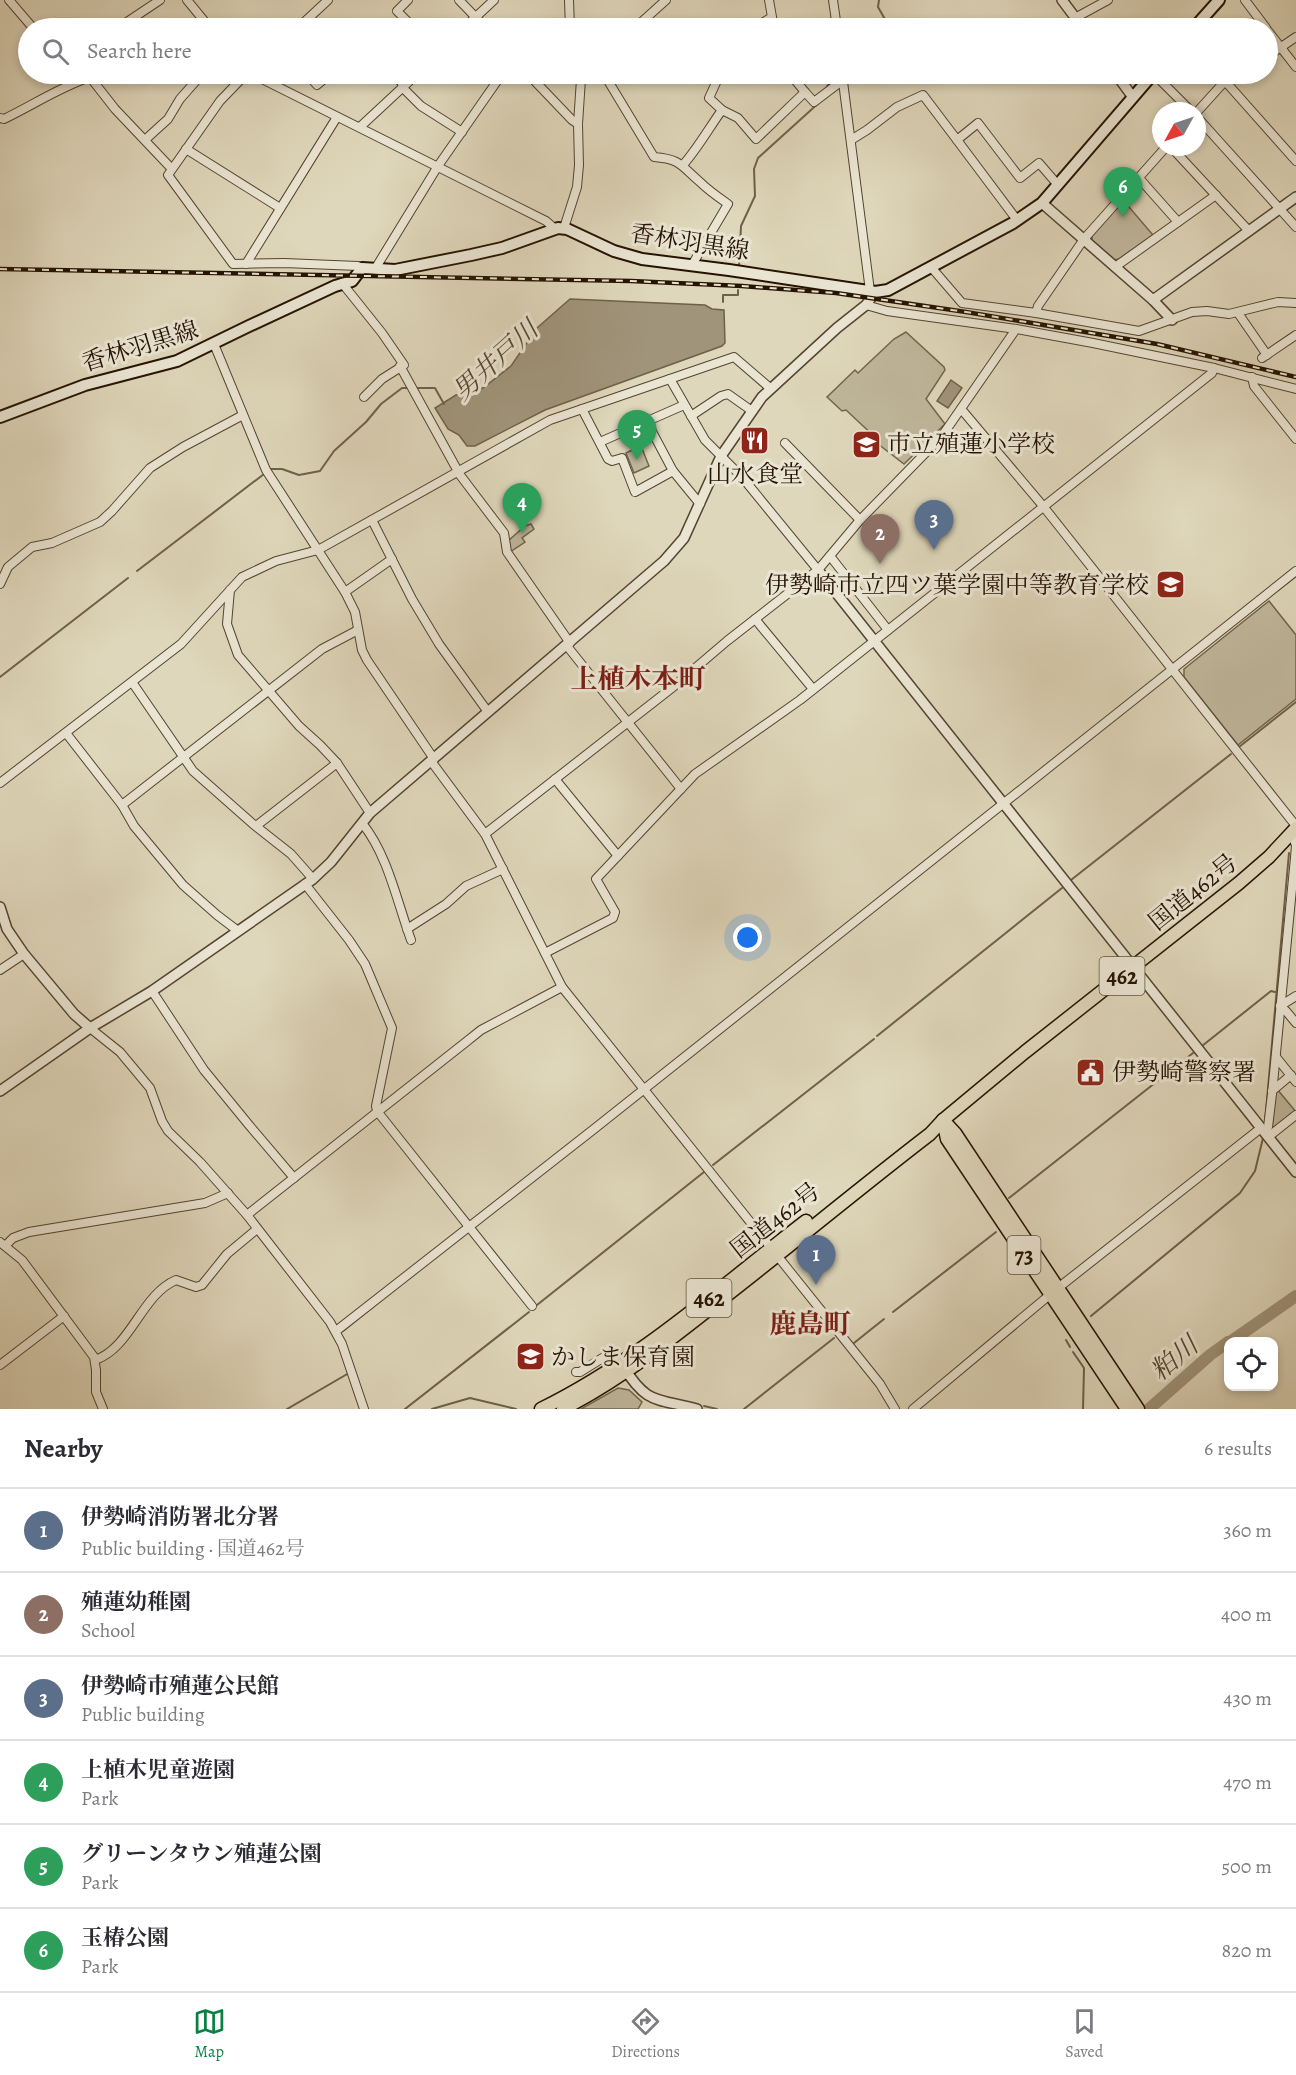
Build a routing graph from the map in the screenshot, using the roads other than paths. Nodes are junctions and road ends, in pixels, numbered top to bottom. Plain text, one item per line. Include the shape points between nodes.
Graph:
1 (9, 0) edge
2 (160, 0) edge
3 (187, 0) edge
4 (328, 0) edge
5 (408, 0) edge
6 (459, 0) edge
7 (494, 0) edge
8 (569, 0) edge
9 (666, 0) edge
10 (769, 0) edge
11 (833, 0) edge
12 (1062, 0) edge
13 (1219, 0) edge
14 (1245, 0) edge
15 (1103, 1) edge
16 (476, 17) joint
17 (24, 18) edge
18 (133, 18) edge
19 (202, 18) edge
20 (309, 18) edge
21 (404, 18) edge
22 (570, 18) edge
23 (646, 18) edge
24 (770, 18) edge
25 (836, 18) edge
26 (1075, 18) joint
27 (1203, 18) edge
28 (1258, 18) edge
29 (1296, 37) edge
30 (1278, 45) edge
31 (1280, 48) junction
32 (1296, 67) edge
33 (70, 84) edge
34 (95, 84) edge
35 (193, 84) edge
36 (241, 84) edge
37 (272, 84) edge
38 (405, 84) edge
39 (495, 84) edge
40 (538, 84) edge
41 (582, 84) edge
42 (610, 84) edge
43 (715, 84) edge
44 (798, 84) edge
45 (834, 84) edge
46 (843, 84) edge
47 (1123, 84) edge
48 (1143, 84) edge
49 (1163, 84) edge
50 (1222, 84) edge
51 (1228, 84) edge
52 (403, 86) junction
53 (805, 92) junction
54 (1132, 96) junction
55 (1182, 102) edge
56 (1206, 102) edge
57 (722, 110) junction
58 (337, 117) junction
59 (0, 118) edge
60 (578, 124) junction
61 (360, 127) junction
62 (1206, 127) edge
63 (462, 132) junction
64 (146, 140) junction
65 (851, 140) junction
66 (957, 140) junction
67 (186, 149) junction
68 (1158, 156) edge
69 (1179, 156) edge
70 (1296, 161) edge
71 (683, 165) junction
72 (438, 166) junction
73 (171, 168) junction
74 (1139, 178) junction
75 (1058, 185) junction
76 (1216, 195) junction
77 (1296, 197) edge
78 (1042, 203) junction
79 (280, 208) junction
80 (1280, 208) junction
81 (1017, 220) junction
82 (1178, 222) junction
83 (1296, 227) edge
84 (559, 228) junction
85 (1249, 231) junction
86 (1084, 239) junction
87 (246, 264) junction
88 (692, 265) junction
89 (931, 267) junction
90 (1115, 267) junction
91 (362, 268) junction
92 (375, 269) junction
93 (342, 283) junction
94 (873, 292) junction
95 (1153, 300) junction
96 (1296, 303) edge
97 (866, 305) junction
98 (1238, 312) junction
99 (1036, 313) junction
100 (1172, 320) junction
101 (1016, 329) junction
102 (1296, 335) edge
103 (214, 344) junction
104 (400, 366) junction
105 (1214, 368) junction
106 (1252, 377) junction
107 (670, 379) junction
108 (770, 388) junction
109 (1296, 389) edge
110 (364, 398) dead end
111 (684, 405) junction
112 (582, 409) junction
113 (962, 410) junction
114 (752, 411) junction
115 (243, 415) junction
116 (691, 416) junction
117 (0, 417) edge
118 (647, 422) junction
119 (1296, 439) edge
120 (600, 442) junction
121 (784, 443) dead end
122 (722, 456) junction
123 (458, 471) junction
124 (673, 471) junction
125 (700, 504) junction
126 (1043, 506) junction
127 (372, 520) junction
128 (860, 520) junction
129 (318, 550) junction
130 (830, 556) junction
131 (392, 558) junction
132 (818, 570) junction
133 (1296, 571) edge
134 (0, 584) edge
135 (230, 588) junction
136 (345, 592) junction
137 (755, 619) junction
138 (358, 630) junction
139 (888, 630) junction
140 (875, 640) junction
141 (569, 645) junction
142 (1172, 670) junction
143 (132, 682) junction
144 (813, 689) junction
145 (268, 691) junction
146 (489, 712) junction
147 (627, 721) junction
148 (66, 733) junction
149 (183, 757) junction
150 (433, 760) junction
151 (337, 763) junction
152 (555, 779) junction
153 (0, 783) edge
154 (681, 789) junction
155 (1003, 804) junction
156 (122, 805) junction
157 (370, 813) junction
158 (362, 823) junction
159 (256, 826) junction
160 (1294, 829) edge
161 (485, 834) junction
162 (618, 856) junction
163 (503, 869) junction
164 (309, 882) junction
165 (0, 907) edge
166 (407, 929) junction
167 (238, 931) junction
168 (411, 940) dead end
169 (1296, 943) edge
170 (1286, 949) junction
171 (545, 953) junction
172 (24, 954) junction
173 (1133, 967) junction
174 (0, 970) edge
175 (562, 987) junction
176 (152, 991) junction
177 (1296, 996) edge
178 (1280, 1006) junction
179 (1296, 1023) edge
180 (90, 1028) junction
181 (1276, 1057) junction
182 (1294, 1079) edge
183 (644, 1088) junction
184 (0, 1091) edge
185 (1272, 1091) junction
186 (377, 1111) junction
187 (1296, 1115) edge
188 (943, 1120) junction
189 (1265, 1133) junction
190 (1294, 1166) edge
191 (294, 1178) junction
192 (228, 1193) junction
193 (247, 1215) junction
194 (469, 1228) junction
195 (257, 1229) junction
196 (3, 1244) edge
197 (774, 1252) junction
198 (1054, 1291) junction
199 (532, 1306) dead end
200 (64, 1316) junction
201 (336, 1331) junction
202 (95, 1360) junction
203 (0, 1365) edge
204 (624, 1368) junction
205 (576, 1372) dead end
206 (1116, 1384) junction
207 (916, 1408) edge
208 (103, 1409) edge
209 (364, 1409) edge
210 (541, 1409) edge
211 (563, 1409) edge
212 (697, 1409) edge
213 (896, 1409) edge
214 (1127, 1409) edge
215 (1138, 1409) edge

1 - 17 street
2 - 18 street
3 - 19 street
4 - 20 street
5 - 21 street via 397,11
6 - 16 street
7 - 16 street
8 - 22 street
9 - 23 street
10 - 24 street
11 - 25 street
12 - 26 street
13 - 27 main road
14 - 28 street
15 - 26 street
29 - 31 street
30 - 31 street
31 - 32 street
33 - 59 street
34 - 64 street
35 - 64 street via 168,119
36 - 67 street via 220,102
37 - 58 street
38 - 52 street
39 - 63 street
40 - 60 street
41 - 60 street
42 - 71 street via 654,157 671,158
43 - 57 street via 709,98
44 - 53 street
45 - 53 street via 814,102
46 - 65 street
47 - 54 street
48 - 54 main road, 香林羽黒線
49 - 55 street
50 - 56 street
51 - 70 street
52 - 61 street
52 - 63 street via 421,106
53 - 57 street via 756,139 738,118
54 - 75 main road, 香林羽黒線
57 - 71 street
58 - 61 street
58 - 79 street
60 - 84 street via 577,187
61 - 72 street
62 - 80 street
63 - 72 street
64 - 73 street
65 - 66 street via 897,107 923,95
65 - 94 street
66 - 75 street via 978,123 1020,178 1039,163
66 - 81 street
67 - 73 street
67 - 79 street
68 - 74 street
69 - 76 street
71 - 88 street via 728,204
72 - 84 street
72 - 92 street
73 - 87 street via 168,175 233,264
74 - 82 street
74 - 86 street
75 - 78 main road, 香林羽黒線
76 - 82 street
76 - 85 street
77 - 80 street
78 - 81 main road, 香林羽黒線
78 - 86 street
79 - 87 street
80 - 83 street
80 - 85 street
81 - 89 main road, 香林羽黒線
82 - 90 street
84 - 88 main road, 香林羽黒線 via 622,254
84 - 92 main road via 492,250 395,270
85 - 95 street
86 - 90 street
86 - 99 street
87 - 91 street
88 - 94 main road, 香林羽黒線
89 - 94 main road, 香林羽黒線 via 892,288
89 - 99 street via 962,303
90 - 95 street
91 - 92 main road
91 - 93 main road, 香林羽黒線 via 354,279
93 - 103 main road, 香林羽黒線
93 - 104 street via 402,361
94 - 97 street
95 - 100 street
96 - 98 street
97 - 101 street
97 - 108 street
98 - 100 street via 1200,311
98 - 102 street via 1265,357
99 - 100 street via 1139,331
101 - 105 street
101 - 113 street
103 - 115 street
103 - 117 main road, 香林羽黒線 via 177,361 85,385
104 - 110 street
104 - 123 street
105 - 106 street
105 - 126 street
106 - 109 street
106 - 119 street via 1254,386
107 - 108 street via 734,357
107 - 111 street
107 - 112 street
108 - 114 street
111 - 116 street
111 - 118 street
112 - 120 street
112 - 123 street via 550,420
113 - 126 street
113 - 128 street via 942,436
114 - 116 street via 728,394
114 - 122 street
115 - 129 street via 266,470
115 - 134 street via 150,468 100,522 52,543 32,547 8,567
116 - 122 street via 705,440
118 - 120 street
118 - 124 street
120 - 124 street via 608,459 622,458 635,492
121 - 128 street
122 - 125 street
122 - 132 street
123 - 127 street
123 - 141 street via 504,533 507,552
124 - 125 street
125 - 141 street via 684,538 664,561
126 - 139 street
126 - 142 street
127 - 129 street
127 - 131 street
128 - 130 street
129 - 135 street via 276,561 242,577
129 - 136 street
130 - 132 street
130 - 139 street
131 - 136 street
131 - 146 street via 439,644
132 - 137 street
132 - 140 street
133 - 142 street
135 - 143 street via 180,644
135 - 145 street via 227,624 238,655
136 - 138 street
137 - 144 street
137 - 147 street
138 - 145 street via 322,649
138 - 150 street via 367,660
139 - 140 street
140 - 144 street
140 - 155 street
141 - 146 street
141 - 147 street
142 - 155 street
142 - 160 street
143 - 148 street
143 - 149 street
144 - 154 street via 695,774
145 - 149 street
145 - 151 street
146 - 150 street
147 - 152 street
147 - 154 street
148 - 153 street
148 - 156 street
149 - 156 street
149 - 159 street via 193,771
150 - 157 street
150 - 161 street
151 - 157 street
151 - 159 street
152 - 161 street
152 - 162 street
154 - 162 street
155 - 173 street
155 - 183 street
156 - 167 street via 134,826 183,885
157 - 158 street
158 - 164 street via 331,862
158 - 166 street via 382,857
159 - 164 street via 291,854
160 - 170 street via 1296,851
160 - 173 main road, 国道462号 / 462 via 1239,883
161 - 163 street
162 - 171 street via 596,879 615,912 613,918
163 - 166 street via 466,886
163 - 171 street
164 - 167 street
164 - 186 street via 365,964 392,1028
165 - 172 street via 7,929
166 - 168 street
167 - 176 street
169 - 170 street
170 - 178 street
171 - 175 street
172 - 174 street
172 - 180 street
173 - 188 main road, 国道462号 / 462
173 - 189 street
175 - 183 street
175 - 186 street via 481,1030
176 - 180 street
176 - 191 street via 204,1070
177 - 178 street
178 - 179 street
178 - 181 street
180 - 184 street
180 - 192 street via 120,1052 150,1088 168,1131
181 - 182 street
181 - 185 street
182 - 185 street
183 - 194 street
183 - 197 street
185 - 189 street
186 - 191 street
186 - 194 street
187 - 189 street
188 - 197 main road, 国道462号 / 462 via 930,1134
188 - 198 main road, 73
189 - 190 street
189 - 198 street
191 - 193 street
192 - 193 street
192 - 196 street via 205,1203 29,1232
193 - 195 street
194 - 199 street
194 - 201 street
195 - 201 street
195 - 202 street via 227,1254 202,1285 196,1287 176,1280 154,1296 119,1342
196 - 200 street via 22,1260
197 - 204 main road, 国道462号 / 462
197 - 213 street
198 - 206 main road, 73
198 - 207 street
200 - 202 street
200 - 203 street
201 - 209 street
202 - 208 street via 95,1388
204 - 205 street via 616,1356 609,1354
204 - 210 main road, 国道462号 / 462
204 - 211 main road, 国道462号 / 462
204 - 212 street via 649,1397
206 - 214 main road, 73
206 - 215 main road, 73

